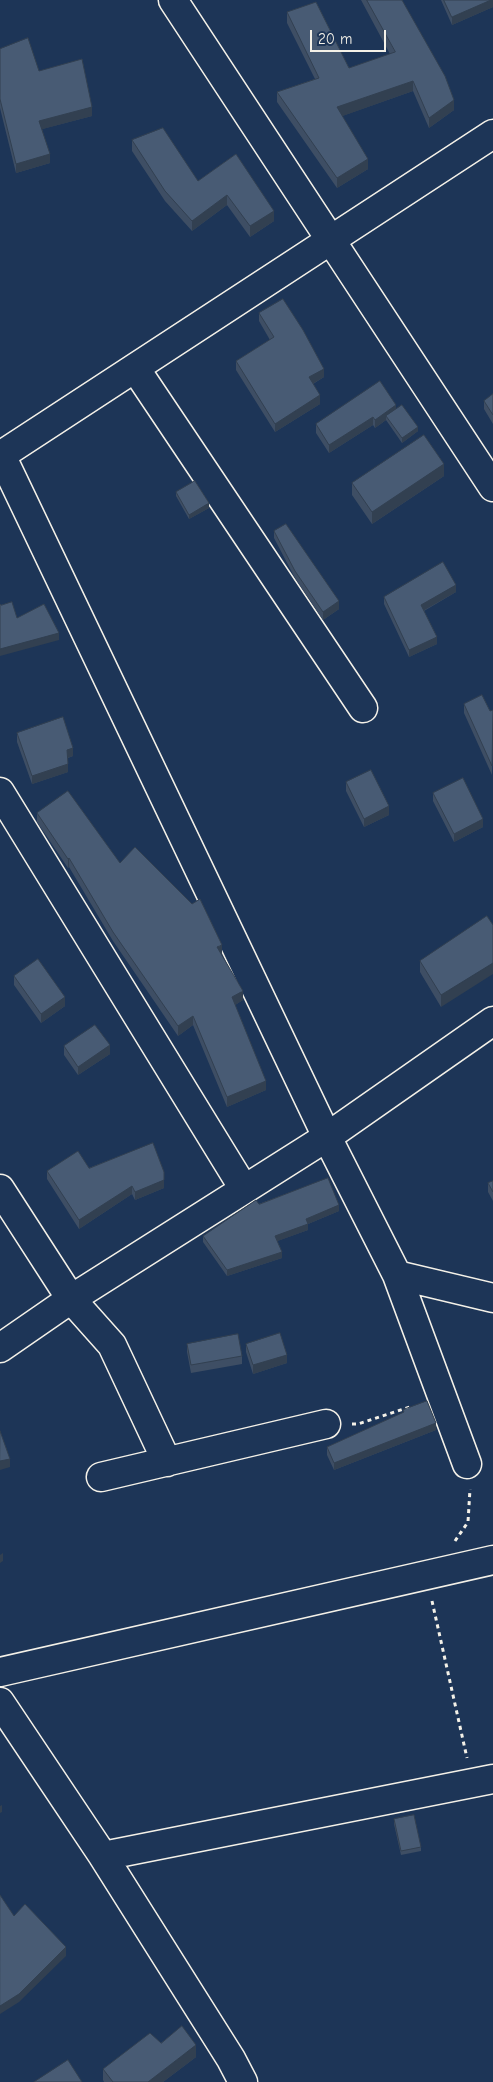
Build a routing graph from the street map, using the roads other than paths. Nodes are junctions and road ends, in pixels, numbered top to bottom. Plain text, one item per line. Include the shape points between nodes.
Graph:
1 (173, 0) edge
2 (493, 134) edge
3 (332, 241) junction
4 (135, 368) junction
5 (1, 455) edge
6 (493, 486) edge
7 (363, 708) dead end
8 (0, 792) edge
9 (493, 1021) edge
10 (327, 1137) junction
11 (0, 1189) edge
12 (244, 1189) junction
13 (397, 1275) junction
14 (493, 1298) edge
15 (71, 1299) junction
16 (0, 1348) edge
17 (326, 1424) road end
18 (167, 1462) junction
19 (467, 1464) road end
20 (101, 1477) dead end
21 (493, 1560) edge
22 (0, 1672) edge
23 (0, 1702) edge
24 (482, 1781) edge
25 (103, 1856) junction
26 (243, 2082) edge

1 - 3 street
2 - 3 street
3 - 4 street
3 - 6 street
4 - 5 street
4 - 7 street
5 - 10 street
8 - 12 street
9 - 10 street
10 - 12 street
10 - 13 street
11 - 15 street
12 - 15 street
13 - 14 street
13 - 19 street
15 - 16 street
15 - 18 street via 112,1345
17 - 18 street
18 - 20 street
21 - 22 street
23 - 25 street
24 - 25 street
25 - 26 street

